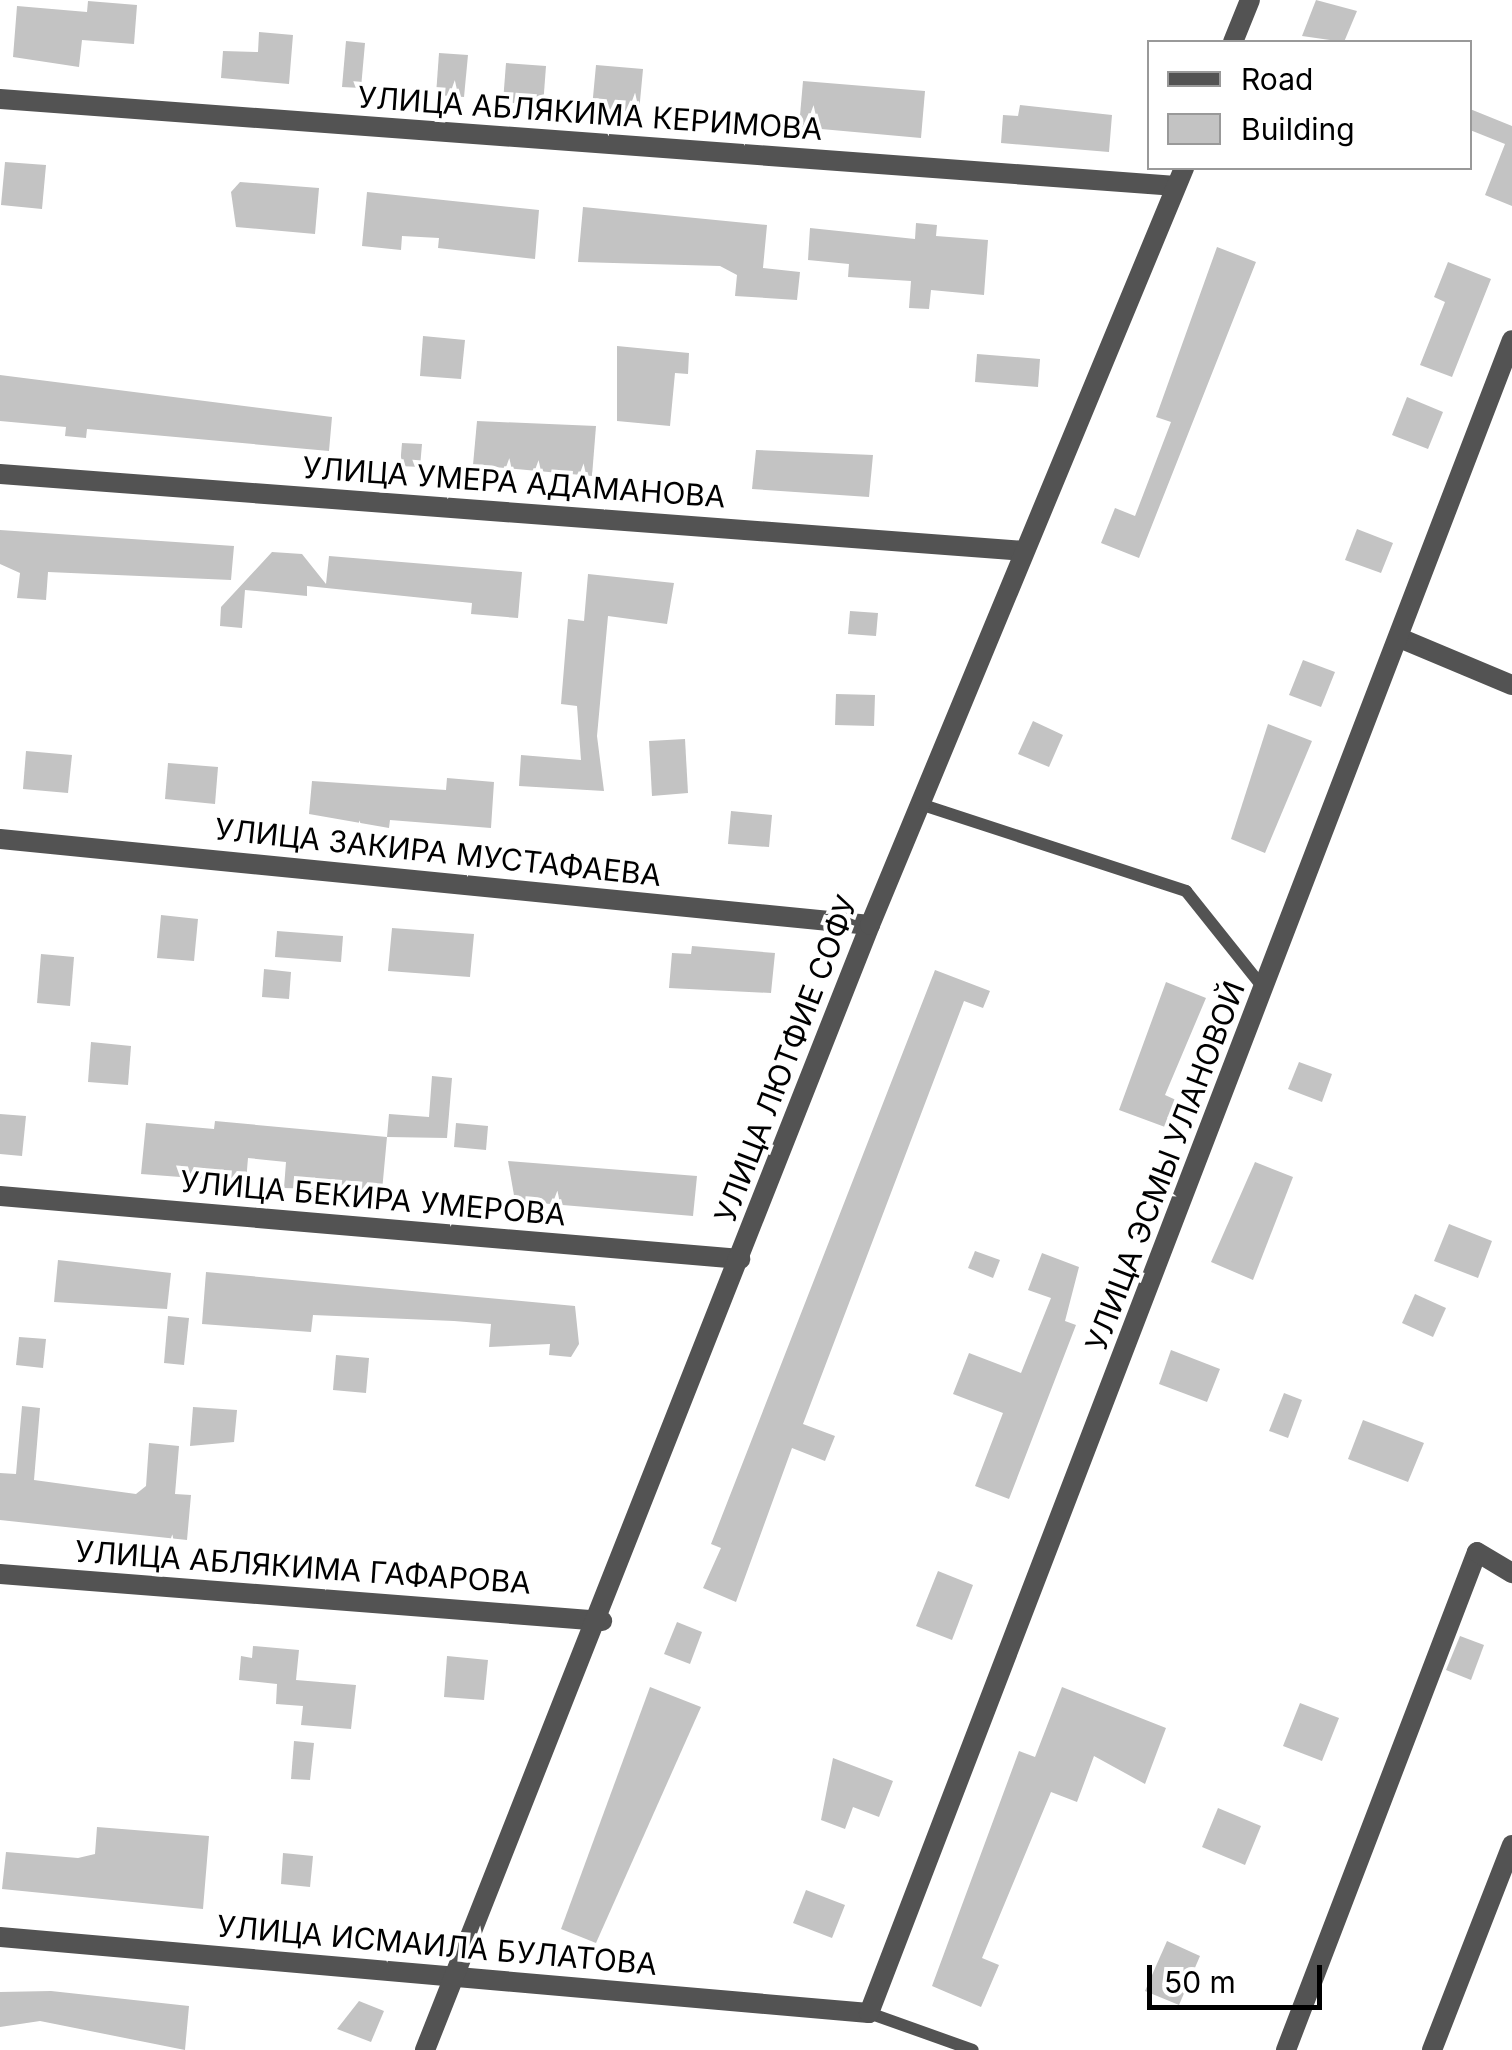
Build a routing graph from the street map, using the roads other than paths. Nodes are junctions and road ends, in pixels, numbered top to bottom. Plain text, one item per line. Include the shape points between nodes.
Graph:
1 (1250, 0) edge
2 (1235, 40) edge
3 (0, 99) edge
4 (1180, 177) edge
5 (1512, 340) edge
6 (0, 474) edge
7 (1024, 551) junction
8 (1402, 640) junction
9 (1512, 684) edge
10 (920, 804) junction
11 (0, 838) edge
12 (870, 926) junction
13 (1266, 991) junction
14 (0, 1196) edge
15 (740, 1259) junction
16 (1512, 1573) edge
17 (0, 1574) edge
18 (602, 1621) junction
19 (1512, 1845) edge
20 (0, 1936) edge
21 (457, 1977) junction
22 (869, 2012) junction
23 (425, 2050) edge
24 (973, 2050) edge
25 (1286, 2050) edge
26 (1432, 2050) edge

1 - 2 street
3 - 4 street, УЛИЦА АБЛЯКИМА КЕРИМОВА
4 - 7 street, УЛИЦА ЛЮТФИЕ СОФУ
5 - 8 street, УЛИЦА ЭСМЫ УЛАНОВОЙ
6 - 7 street, УЛИЦА УМЕРА АДАМАНОВА
7 - 10 street, УЛИЦА ЛЮТФИЕ СОФУ
8 - 9 street
8 - 13 street, УЛИЦА ЭСМЫ УЛАНОВОЙ
10 - 12 street, УЛИЦА ЛЮТФИЕ СОФУ
10 - 13 lane via 1186,890
11 - 12 street, УЛИЦА ЗАКИРА МУСТАФАЕВА
12 - 15 street, УЛИЦА ЛЮТФИЕ СОФУ
13 - 22 street, УЛИЦА ЭСМЫ УЛАНОВОЙ
14 - 15 street, УЛИЦА БЕКИРА УМЕРОВА
15 - 18 street, УЛИЦА ЛЮТФИЕ СОФУ
16 - 25 street via 1476,1552
17 - 18 street, УЛИЦА АБЛЯКИМА ГАФАРОВА
18 - 21 street, УЛИЦА ЛЮТФИЕ СОФУ
19 - 26 street
20 - 21 street, УЛИЦА ИСМАИЛА БУЛАТОВА
21 - 22 street, УЛИЦА ИСМАИЛА БУЛАТОВА
21 - 23 street, УЛИЦА ЛЮТФИЕ СОФУ
22 - 24 lane

